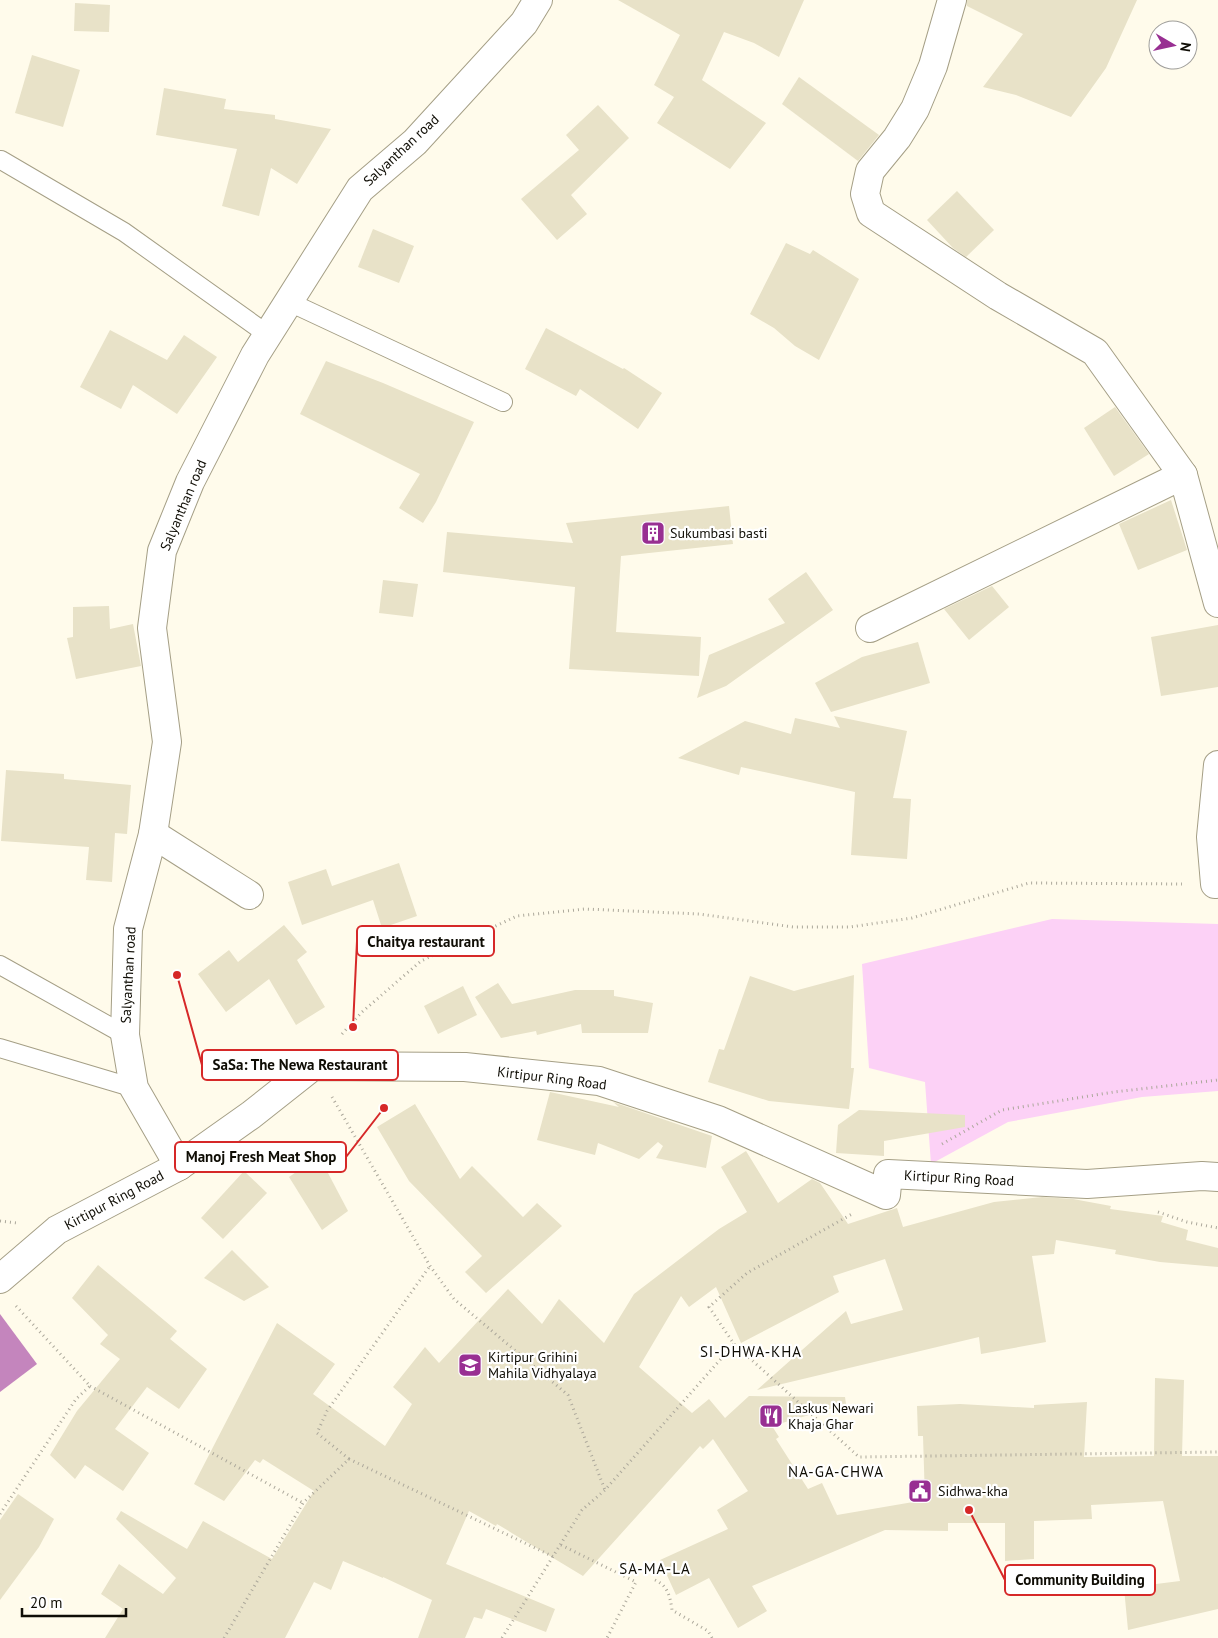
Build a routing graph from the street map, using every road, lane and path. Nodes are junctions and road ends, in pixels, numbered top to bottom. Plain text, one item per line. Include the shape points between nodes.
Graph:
1 (538, 0) edge
2 (952, 0) edge
3 (1, 160) dead end
4 (288, 302) junction
5 (267, 334) junction
6 (503, 402) dead end
7 (1183, 475) junction
8 (1218, 603) edge
9 (870, 628) dead end
10 (1218, 765) edge
11 (153, 834) junction
12 (1215, 884) joint
13 (249, 895) dead end
14 (0, 965) edge
15 (125, 1036) junction
16 (0, 1048) edge
17 (314, 1066) junction
18 (1218, 1080) edge
19 (134, 1088) junction
20 (936, 1147) dead end
21 (179, 1166) junction
22 (1218, 1177) edge
23 (886, 1195) junction
24 (430, 1266) junction
25 (0, 1279) edge
26 (13, 1303) dead end
27 (734, 1344) junction
28 (90, 1386) junction
29 (1218, 1452) edge
30 (349, 1459) junction
31 (605, 1490) junction
32 (303, 1503) junction
33 (0, 1514) edge
34 (561, 1545) junction
35 (554, 1557) junction
36 (655, 1580) dead end
37 (224, 1638) edge
38 (502, 1638) edge
39 (607, 1638) edge
40 (712, 1638) edge

1 - 4 street, Salyanthan road via 524,23 415,142 360,189
2 - 7 street via 933,66 915,109 870,171 865,194 871,214 998,296 1095,352
3 - 5 lane via 124,232
4 - 5 street, Salyanthan road
4 - 6 lane
5 - 11 street, Salyanthan road via 190,482 162,551 152,628 167,742
7 - 8 street
7 - 9 street
10 - 12 street via 1211,837
11 - 13 street
11 - 15 street, Salyanthan road via 128,929
12 - 17 path via 1029,883 912,918 850,927 793,927 699,914 585,909 517,916 421,961 362,1012
14 - 15 lane
15 - 19 street, Salyanthan road
16 - 19 lane
17 - 21 street, Kirtipur Ring Road
17 - 23 street, Kirtipur Ring Road via 465,1067 599,1081 718,1120
17 - 24 path
18 - 20 path via 1002,1110
19 - 21 street, Salyanthan road
21 - 25 street, Kirtipur Ring Road via 57,1230
22 - 23 street, Kirtipur Ring Road via 1087,1184 888,1174
23 - 27 path via 747,1273 709,1307
24 - 30 path via 327,1411 317,1433
24 - 31 path via 454,1299 568,1395
26 - 28 path
27 - 29 path via 859,1457
27 - 31 path
28 - 32 path
28 - 33 path via 76,1399
30 - 32 path
30 - 35 path
31 - 34 path via 582,1510
32 - 37 path
34 - 35 path
34 - 39 path via 636,1582
35 - 38 path
36 - 40 path via 663,1584 670,1595 672,1610 708,1631

